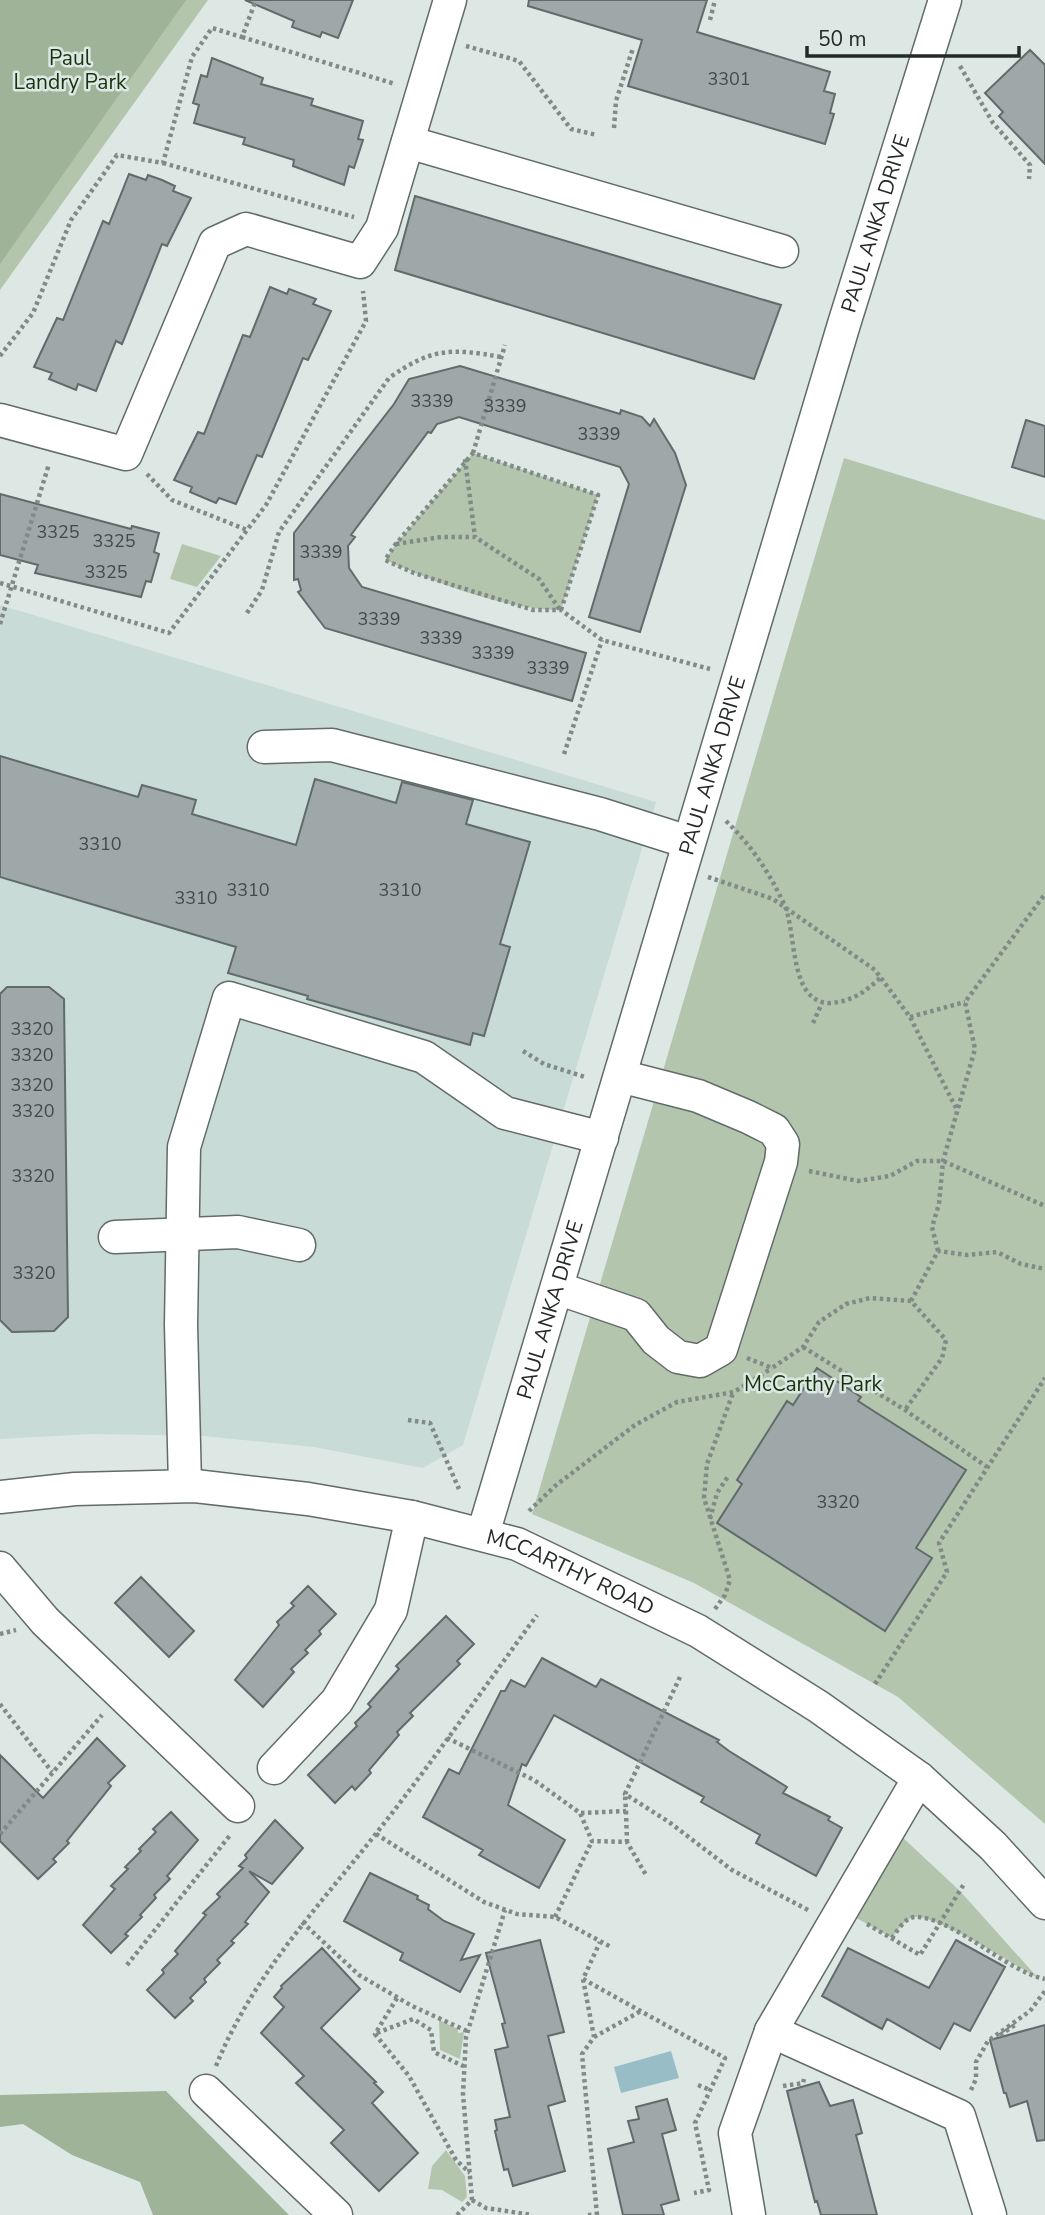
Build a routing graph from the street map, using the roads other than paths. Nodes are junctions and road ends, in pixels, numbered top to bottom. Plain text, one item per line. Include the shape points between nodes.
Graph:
1 (450, 0) edge
2 (945, 0) edge
3 (408, 142) junction
4 (782, 251) dead end
5 (0, 420) edge
6 (264, 747) dead end
7 (685, 855) junction
8 (620, 1076) junction
9 (602, 1138) junction
10 (183, 1235) junction
11 (115, 1237) dead end
12 (299, 1245) dead end
13 (557, 1287) junction
14 (185, 1485) junction
15 (0, 1497) edge
16 (412, 1517) junction
17 (483, 1534) junction
18 (0, 1568) edge
19 (274, 1768) dead end
20 (919, 1778) junction
21 (238, 1806) road end
22 (1045, 1903) edge
23 (771, 2031) junction
24 (206, 2091) road end
25 (336, 2215) edge
26 (750, 2215) edge
27 (989, 2215) edge

1 - 3 street
2 - 7 street, PAUL ANKA DRIVE
3 - 4 street
3 - 5 street via 382,228 360,262 246,229 215,243 126,454
6 - 7 street via 332,745 600,814
7 - 8 street, PAUL ANKA DRIVE
8 - 9 street, PAUL ANKA DRIVE
8 - 13 street via 698,1096 774,1129 783,1144 781,1162 721,1349 699,1361 678,1357 656,1340 636,1315
9 - 10 street via 505,1114 424,1057 229,998 184,1147
9 - 13 street, PAUL ANKA DRIVE
10 - 11 street
10 - 12 street via 238,1232
10 - 14 street
13 - 17 street, PAUL ANKA DRIVE
14 - 15 street, MCCARTHY ROAD
14 - 16 street, MCCARTHY ROAD
16 - 17 street, MCCARTHY ROAD
16 - 19 street via 391,1610 337,1701
17 - 20 street, MCCARTHY ROAD via 517,1544 698,1631
18 - 21 street via 45,1620
20 - 22 street, MCCARTHY ROAD via 993,1846
20 - 23 street via 827,1911
23 - 26 street via 735,2133
23 - 27 street via 959,2116
24 - 25 street

